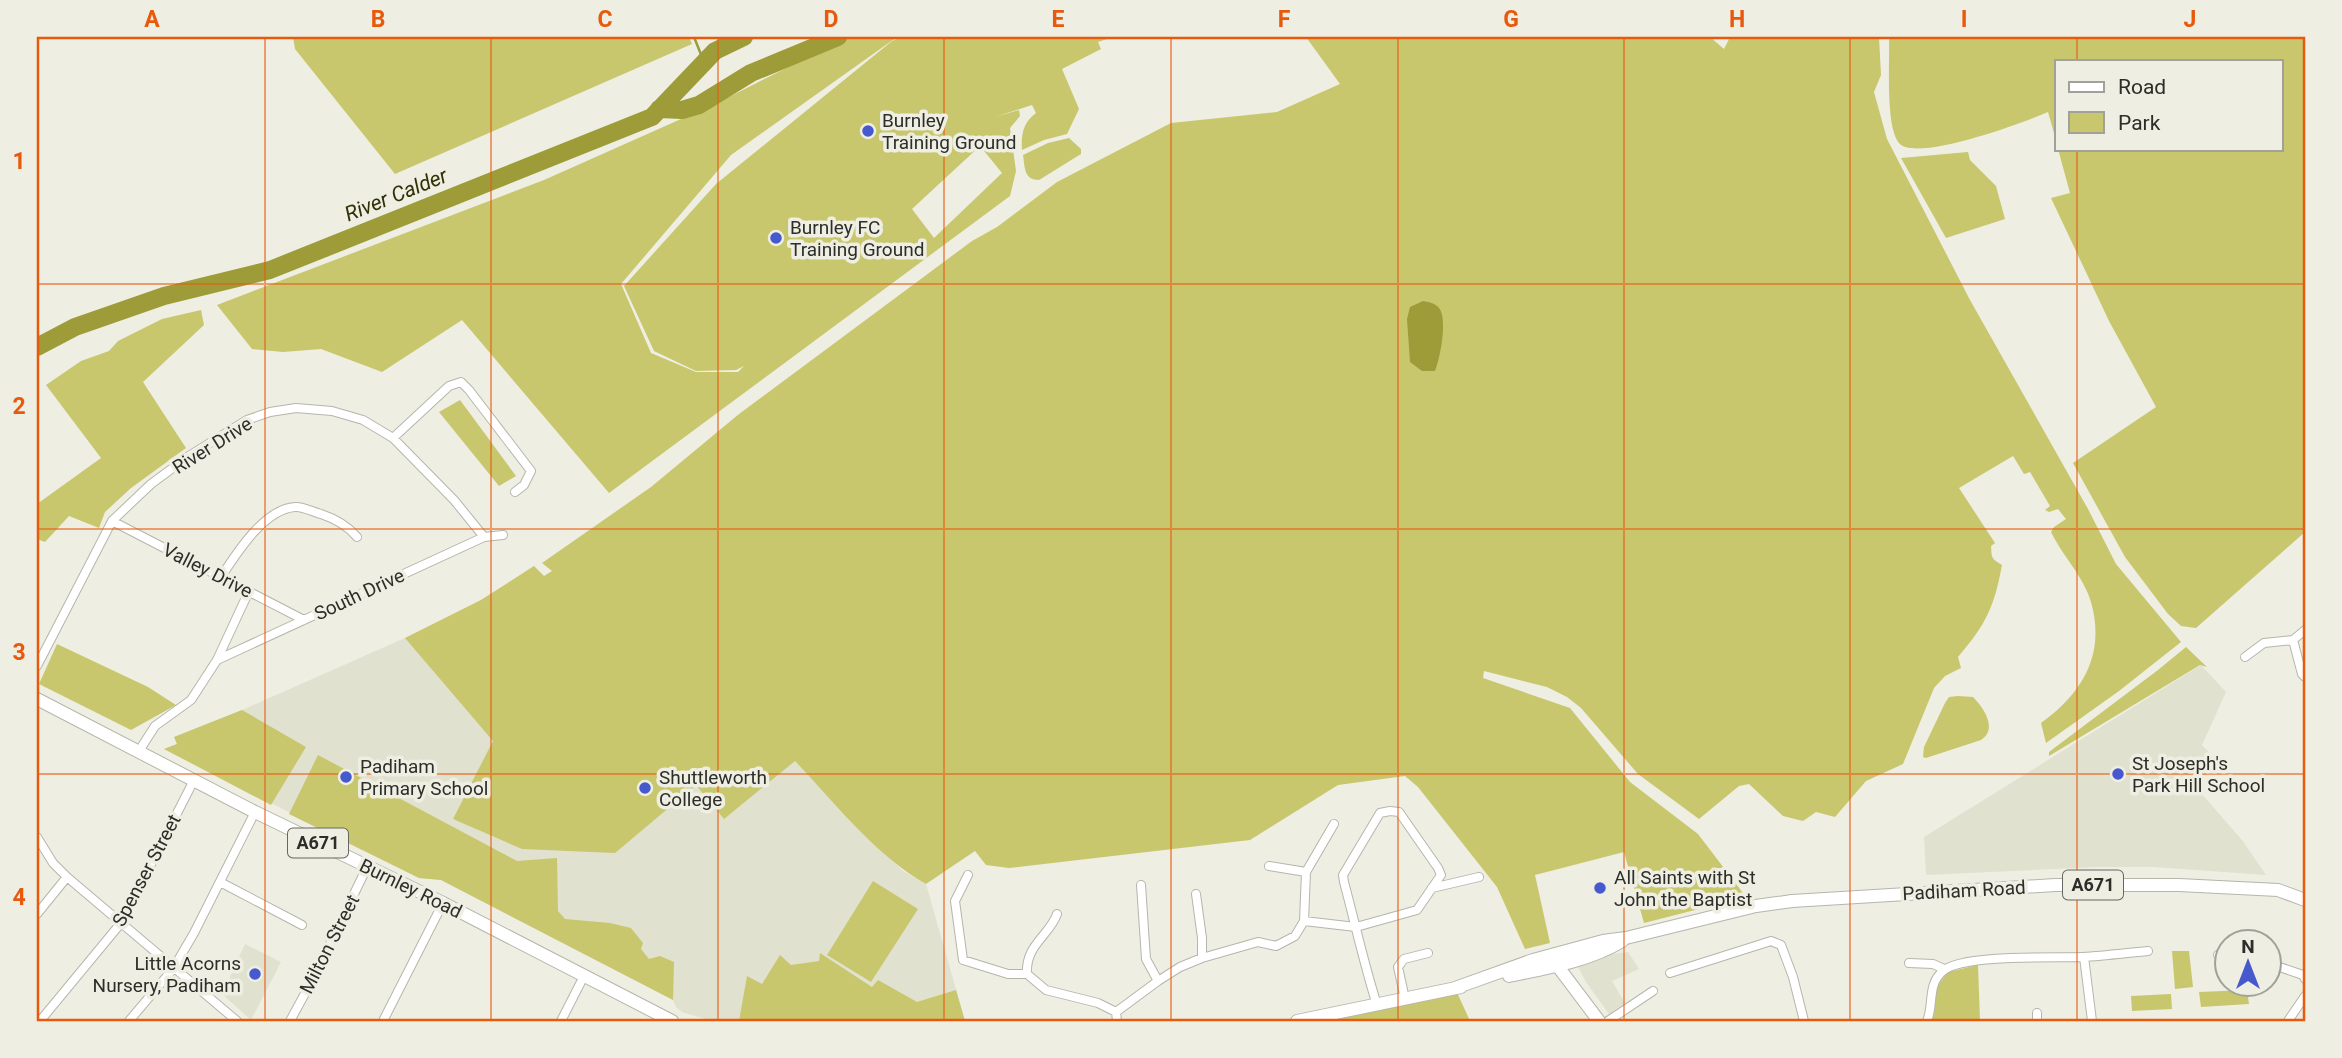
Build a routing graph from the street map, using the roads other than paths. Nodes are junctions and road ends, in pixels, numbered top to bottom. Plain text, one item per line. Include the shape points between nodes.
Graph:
1 (393, 438) junction
2 (515, 492) dead end
3 (112, 521) junction
4 (503, 535) dead end
5 (357, 537) dead end
6 (484, 537) junction
7 (221, 577) junction
8 (248, 591) junction
9 (304, 620) junction
10 (2305, 630) edge
11 (2293, 640) junction
12 (41, 648) edge
13 (2245, 657) dead end
14 (217, 660) junction
15 (37, 666) edge
16 (2305, 677) edge
17 (37, 699) edge
18 (139, 751) junction
19 (194, 780) junction
20 (255, 812) junction
21 (1335, 824) dead end
22 (37, 837) edge
23 (1269, 866) dead end
24 (367, 867) junction
25 (1306, 872) junction
26 (968, 875) dead end
27 (67, 877) junction
28 (1479, 877) dead end
29 (220, 882) junction
30 (1141, 885) dead end
31 (1432, 888) junction
32 (1196, 894) dead end
33 (2305, 900) edge
34 (443, 902) junction
35 (37, 914) edge
36 (1057, 914) dead end
37 (1304, 921) junction
38 (121, 923) junction
39 (302, 925) dead end
40 (1356, 927) junction
41 (2148, 951) dead end
42 (1428, 953) dead end
43 (2084, 957) junction
44 (1202, 958) junction
45 (1554, 960) junction
46 (1909, 963) dead end
47 (173, 968) junction
48 (2282, 968) edge
49 (1944, 969) junction
50 (1670, 973) dead end
51 (1027, 974) junction
52 (584, 976) junction
53 (2305, 979) edge
54 (1158, 981) junction
55 (1653, 991) dead end
56 (2305, 996) edge
57 (1405, 999) junction
58 (1377, 1005) junction
59 (1117, 1017) edge
60 (231, 1019) edge
61 (40, 1021) edge
62 (130, 1021) edge
63 (290, 1021) edge
64 (383, 1021) edge
65 (561, 1021) edge
66 (672, 1021) edge
67 (1297, 1021) edge
68 (1599, 1021) edge
69 (1608, 1021) edge
70 (1804, 1021) edge
71 (1927, 1021) edge
72 (2092, 1021) edge
73 (2288, 1021) edge

1 - 2 street via 449,386 461,382 531,471
1 - 3 street, River Drive via 363,420 332,411 296,408 270,412 247,420 189,456
1 - 6 street, River Drive
3 - 7 street, Valley Drive
3 - 12 street, River Drive
4 - 6 street, South Drive
5 - 7 street via 331,517 296,506 281,510 238,550
6 - 9 street, South Drive
7 - 8 street, Valley Drive
8 - 9 street, Valley Drive
8 - 14 street
9 - 14 street, South Drive
10 - 11 street
11 - 13 street via 2264,643
11 - 16 street
12 - 15 street, River Drive
14 - 18 street via 191,700 155,726
17 - 18 main road, Burnley Road / A671
18 - 19 main road, Burnley Road / A671
19 - 20 main road, Burnley Road / A671
19 - 38 street, Spenser Street
20 - 24 main road, Burnley Road / A671
20 - 29 street
21 - 25 street
22 - 27 street
23 - 25 street
24 - 34 main road, Burnley Road / A671
24 - 63 street, Milton Street
25 - 37 street
26 - 51 street via 955,901 963,960 1008,974
27 - 35 street
27 - 38 street
28 - 31 street
29 - 39 street
29 - 47 street
30 - 54 street via 1146,959
31 - 40 street via 1417,910
31 - 40 street via 1441,875 1438,868 1399,813 1380,813 1343,875
32 - 44 street
33 - 45 main road, Padiham Road / A671 via 2278,890 2179,885 2055,885 1834,897 1756,906
34 - 52 main road, Burnley Road / A671
34 - 64 street
36 - 51 street via 1039,938
37 - 40 street
37 - 44 street via 1295,936 1276,946 1258,942
38 - 47 street
38 - 61 street, Spenser Street
40 - 58 street
41 - 43 street
42 - 57 street via 1404,959 1398,967
43 - 49 street via 2010,958
43 - 72 street
44 - 54 street
45 - 57 main road, Padiham Road / A671
45 - 68 main road
46 - 49 street
47 - 60 street
47 - 62 street
48 - 53 street
49 - 71 street via 1932,987
50 - 70 street via 1771,941 1782,945
51 - 59 street via 1046,990 1098,1003
52 - 65 street
52 - 66 main road, Burnley Road / A671
54 - 59 street
55 - 69 street
56 - 73 street
57 - 58 main road, Padiham Road / A671
58 - 67 main road, Padiham Road / A671

